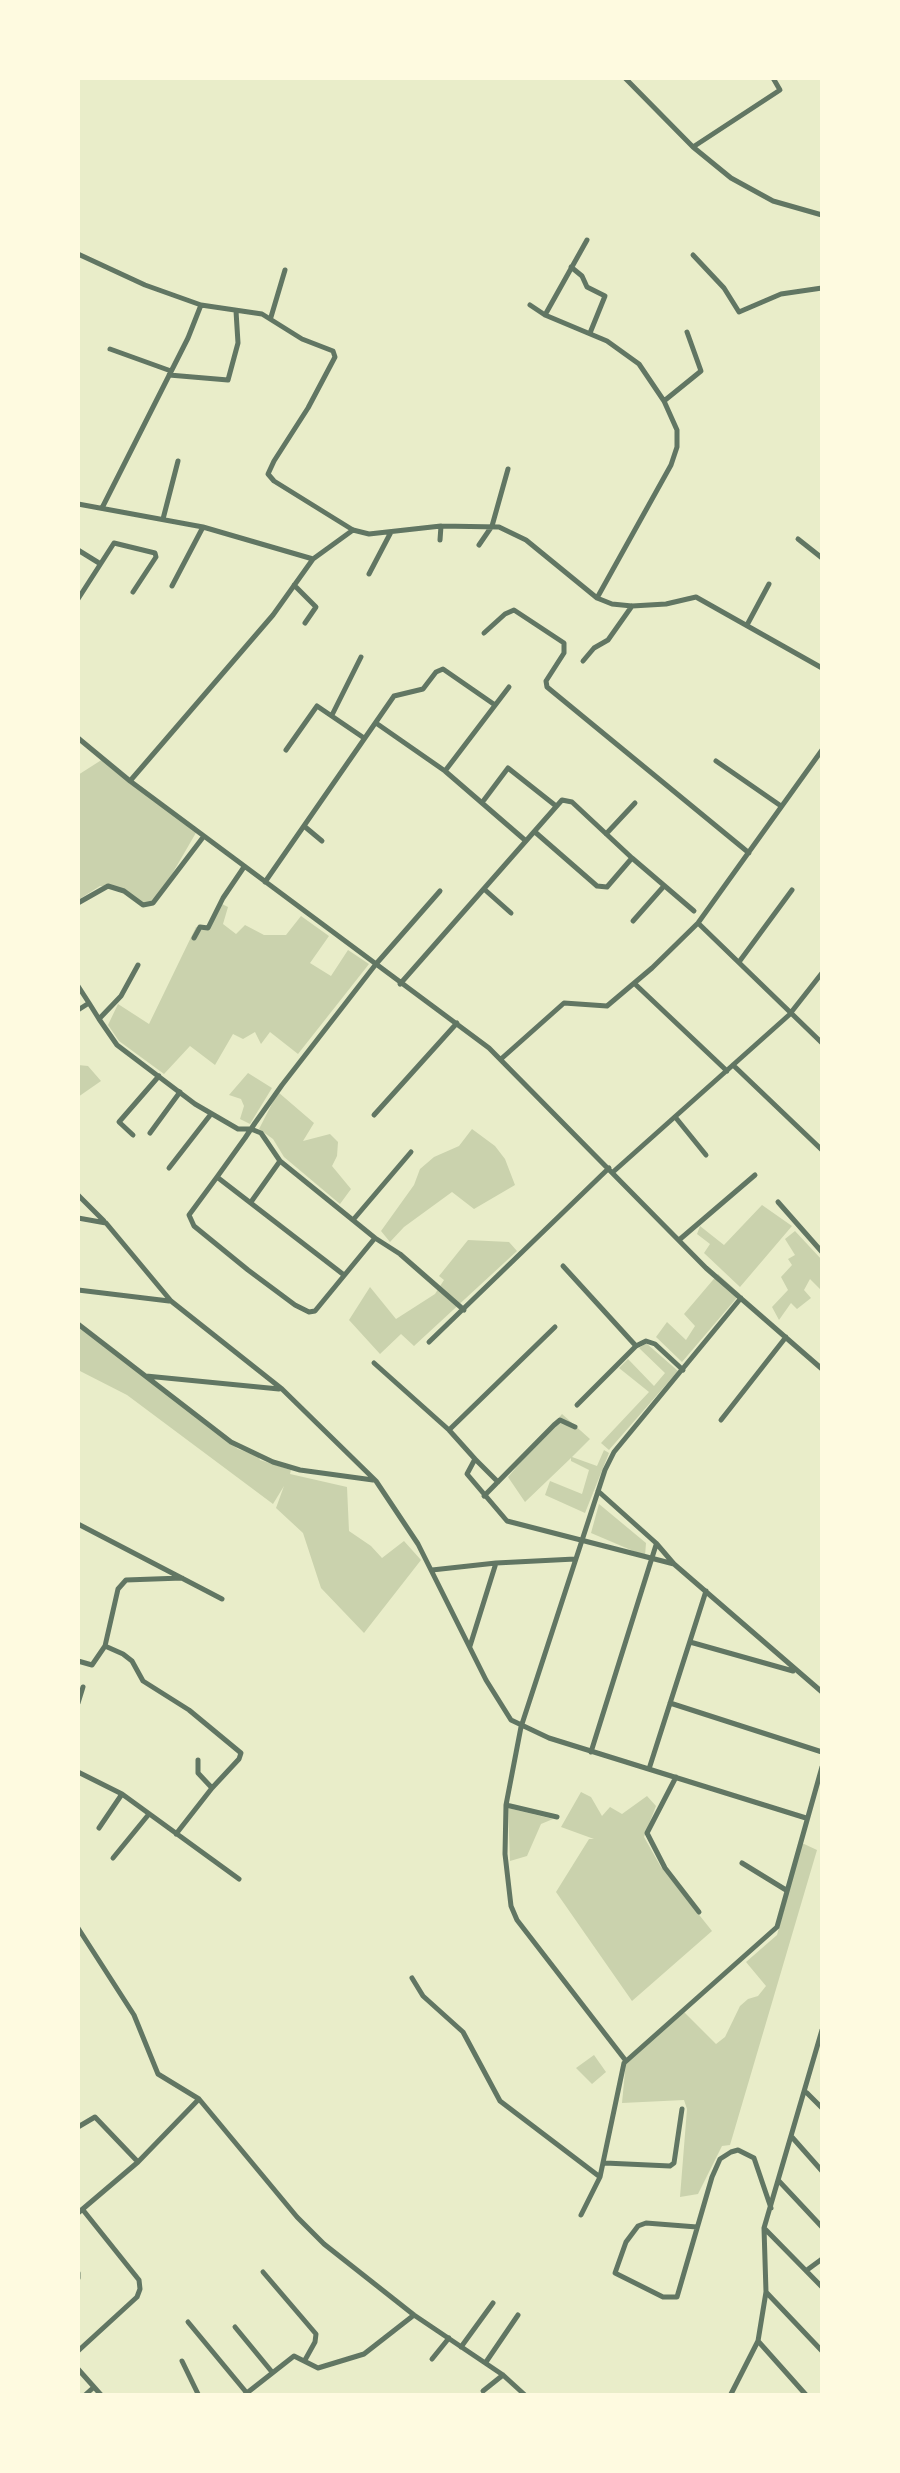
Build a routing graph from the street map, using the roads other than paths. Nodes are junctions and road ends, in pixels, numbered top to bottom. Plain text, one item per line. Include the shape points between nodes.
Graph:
1 (625, 78) edge
2 (773, 78) edge
3 (693, 147) junction
4 (822, 215) edge
5 (587, 240) dead end
6 (78, 254) edge
7 (693, 255) dead end
8 (571, 268) junction
9 (285, 270) dead end
10 (822, 288) edge
11 (201, 305) junction
12 (530, 305) dead end
13 (236, 311) junction
14 (270, 316) junction
15 (545, 316) junction
16 (687, 332) dead end
17 (590, 333) junction
18 (110, 348) dead end
19 (170, 372) junction
20 (664, 401) junction
21 (178, 461) dead end
22 (508, 469) dead end
23 (78, 504) edge
24 (102, 508) junction
25 (163, 519) junction
26 (440, 526) junction
27 (492, 526) junction
28 (203, 528) junction
29 (354, 530) junction
30 (391, 532) junction
31 (798, 539) dead end
32 (440, 540) dead end
33 (480, 545) dead end
34 (78, 550) edge
35 (822, 558) edge
36 (314, 559) junction
37 (99, 564) junction
38 (369, 574) dead end
39 (769, 584) dead end
40 (172, 586) dead end
41 (294, 586) junction
42 (132, 592) dead end
43 (597, 598) junction
44 (78, 599) edge
45 (632, 606) junction
46 (305, 622) dead end
47 (747, 626) junction
48 (484, 633) dead end
49 (361, 657) dead end
50 (583, 661) dead end
51 (822, 668) edge
52 (509, 687) dead end
53 (495, 705) junction
54 (332, 715) junction
55 (376, 723) junction
56 (78, 738) edge
57 (365, 739) junction
58 (286, 750) dead end
59 (822, 750) edge
60 (716, 761) dead end
61 (445, 771) junction
62 (130, 782) junction
63 (483, 801) junction
64 (635, 803) dead end
65 (556, 806) junction
66 (780, 806) junction
67 (304, 826) junction
68 (535, 832) junction
69 (606, 834) junction
70 (204, 836) junction
71 (322, 841) dead end
72 (526, 841) junction
73 (749, 853) junction
74 (632, 858) junction
75 (244, 867) junction
76 (265, 882) junction
77 (665, 886) junction
78 (484, 888) junction
79 (792, 890) dead end
80 (440, 891) dead end
81 (78, 902) edge
82 (694, 911) dead end
83 (511, 913) dead end
84 (633, 921) dead end
85 (698, 923) junction
86 (194, 938) dead end
87 (739, 962) junction
88 (376, 964) junction
89 (138, 965) dead end
90 (822, 972) edge
91 (400, 984) junction
92 (635, 984) junction
93 (78, 986) edge
94 (89, 1003) junction
95 (78, 1010) edge
96 (792, 1012) junction
97 (98, 1019) junction
98 (457, 1024) junction
99 (822, 1043) edge
100 (501, 1059) junction
101 (734, 1066) junction
102 (727, 1071) junction
103 (159, 1076) junction
104 (180, 1092) junction
105 (211, 1114) junction
106 (374, 1114) dead end
107 (676, 1118) junction
108 (253, 1126) junction
109 (150, 1134) dead end
110 (133, 1135) dead end
111 (822, 1150) edge
112 (411, 1152) dead end
113 (706, 1155) dead end
114 (280, 1161) junction
115 (169, 1168) dead end
116 (611, 1170) junction
117 (755, 1174) dead end
118 (217, 1177) junction
119 (78, 1194) edge
120 (251, 1202) junction
121 (778, 1202) dead end
122 (78, 1218) edge
123 (353, 1220) junction
124 (106, 1223) junction
125 (375, 1238) junction
126 (679, 1240) junction
127 (822, 1252) edge
128 (562, 1266) dead end
129 (344, 1274) junction
130 (78, 1290) edge
131 (741, 1298) junction
132 (171, 1301) junction
133 (464, 1310) junction
134 (78, 1324) edge
135 (556, 1327) dead end
136 (786, 1336) junction
137 (429, 1342) dead end
138 (636, 1346) junction
139 (374, 1363) dead end
140 (822, 1369) edge
141 (683, 1370) junction
142 (146, 1376) junction
143 (282, 1389) junction
144 (577, 1405) dead end
145 (722, 1420) dead end
146 (575, 1427) dead end
147 (449, 1430) junction
148 (475, 1460) junction
149 (376, 1480) junction
150 (498, 1482) junction
151 (598, 1490) junction
152 (484, 1496) junction
153 (78, 1524) edge
154 (581, 1538) junction
155 (656, 1543) junction
156 (574, 1559) junction
157 (651, 1559) junction
158 (496, 1563) junction
159 (674, 1564) junction
160 (432, 1570) junction
161 (184, 1578) junction
162 (706, 1590) junction
163 (222, 1600) dead end
164 (690, 1642) junction
165 (105, 1646) junction
166 (470, 1646) junction
167 (78, 1662) edge
168 (797, 1672) junction
169 (82, 1687) dead end
170 (822, 1692) edge
171 (78, 1703) edge
172 (670, 1703) junction
173 (521, 1727) junction
174 (591, 1752) junction
175 (822, 1752) edge
176 (198, 1760) dead end
177 (822, 1767) edge
178 (650, 1769) junction
179 (78, 1772) edge
180 (676, 1777) junction
181 (212, 1788) junction
182 (122, 1794) junction
183 (506, 1805) junction
184 (149, 1814) junction
185 (556, 1817) dead end
186 (806, 1818) junction
187 (99, 1828) dead end
188 (176, 1834) junction
189 (114, 1858) dead end
190 (742, 1863) dead end
191 (239, 1879) dead end
192 (786, 1890) junction
193 (699, 1912) dead end
194 (78, 1928) edge
195 (412, 1978) dead end
196 (822, 2030) edge
197 (626, 2061) junction
198 (806, 2092) junction
199 (199, 2099) junction
200 (822, 2108) edge
201 (682, 2109) dead end
202 (79, 2123) edge
203 (791, 2136) junction
204 (138, 2162) junction
205 (605, 2163) junction
206 (822, 2171) edge
207 (600, 2177) junction
208 (778, 2180) junction
209 (770, 2208) junction
210 (80, 2212) edge
211 (580, 2215) dead end
212 (697, 2226) junction
213 (764, 2228) junction
214 (822, 2228) edge
215 (822, 2259) edge
216 (807, 2270) junction
217 (263, 2272) dead end
218 (822, 2287) edge
219 (766, 2292) junction
220 (492, 2303) dead end
221 (414, 2315) junction
222 (518, 2315) dead end
223 (188, 2322) dead end
224 (236, 2326) dead end
225 (449, 2338) junction
226 (758, 2341) junction
227 (461, 2347) junction
228 (822, 2351) edge
229 (78, 2352) edge
230 (182, 2360) dead end
231 (305, 2360) junction
232 (432, 2360) dead end
233 (486, 2362) junction
234 (78, 2369) edge
235 (272, 2372) junction
236 (503, 2374) junction
237 (94, 2386) junction
238 (483, 2390) dead end
239 (244, 2394) edge
240 (84, 2396) edge
241 (102, 2396) edge
242 (199, 2396) edge
243 (526, 2396) edge
244 (730, 2396) edge
245 (806, 2396) edge

1 - 3 street
2 - 3 street via 780,90
3 - 4 street via 774,201
5 - 8 street
6 - 11 street
7 - 10 street via 739,312 782,294
8 - 15 street
8 - 17 street via 605,296
9 - 14 street
11 - 13 street
11 - 19 street
12 - 15 street
13 - 14 street
13 - 19 street via 238,343 228,380
14 - 29 street via 335,357 269,478
15 - 17 street
16 - 20 street via 701,370
17 - 20 street via 639,364
18 - 19 street
19 - 24 street
20 - 43 street via 677,447
21 - 25 street
22 - 27 street
23 - 24 street
24 - 25 street
25 - 28 street
26 - 27 street
26 - 30 street
26 - 32 street
27 - 33 street
27 - 43 street via 526,540
28 - 36 street
28 - 40 street
29 - 30 street
29 - 36 street
30 - 38 street
31 - 35 street
34 - 37 street
36 - 41 street
37 - 42 street via 114,543 155,553
37 - 44 street
39 - 47 street
41 - 46 street via 316,607
41 - 62 street
43 - 45 street
45 - 47 street via 696,597
45 - 50 street
47 - 51 street
48 - 73 street via 514,610 564,643 547,687
49 - 54 street
52 - 53 street
53 - 55 street via 439,670 423,689 394,696
53 - 61 street
54 - 57 street
54 - 58 street via 317,706
55 - 57 street
55 - 61 street
56 - 62 street
57 - 67 street
59 - 66 street
60 - 66 street
61 - 63 street
62 - 70 street
63 - 65 street via 508,768
63 - 72 street
64 - 69 street
65 - 68 street
65 - 69 street via 568,800
66 - 73 street
67 - 71 street
67 - 76 street
68 - 72 street
68 - 74 street via 602,888
69 - 74 street
70 - 75 street
70 - 81 street via 153,903 143,905 108,886
72 - 78 street
73 - 85 street
74 - 77 street
75 - 76 street
75 - 86 street via 208,928 200,927
76 - 88 street
77 - 82 street
77 - 84 street
78 - 83 street
78 - 91 street
79 - 87 street
80 - 88 street
85 - 87 street
85 - 92 street
87 - 96 street
88 - 91 street
88 - 108 street
89 - 97 street
90 - 96 street
91 - 98 street
92 - 100 street via 607,1006 564,1003
92 - 102 street
93 - 94 street
94 - 95 street
94 - 97 street
96 - 99 street
96 - 101 street
97 - 103 street via 116,1045
98 - 100 street
98 - 106 street
100 - 116 street
101 - 102 street
101 - 111 street
102 - 107 street
103 - 104 street
103 - 110 street via 119,1122
104 - 105 street
104 - 109 street
105 - 108 street via 238,1128
105 - 115 street
107 - 113 street
107 - 116 street
108 - 114 street
108 - 118 street
112 - 123 street
114 - 120 street
114 - 123 street
116 - 126 street
116 - 133 street
117 - 126 street
118 - 120 street
118 - 129 street via 188,1219 248,1270 309,1312
119 - 124 street
120 - 129 street
121 - 127 street
122 - 124 street
123 - 125 street
124 - 132 street
125 - 129 street
125 - 133 street
126 - 131 street
128 - 138 street
130 - 132 street
131 - 136 street
131 - 141 street
132 - 143 street
133 - 137 street
134 - 142 street
135 - 147 street
136 - 140 street
136 - 145 street
138 - 141 street via 655,1344
138 - 144 street
139 - 147 street
141 - 151 street via 614,1452
142 - 143 street
142 - 149 street via 254,1454 300,1470
143 - 149 street
146 - 150 street via 560,1420
147 - 148 street
148 - 150 street
148 - 152 street via 466,1474
149 - 160 street
150 - 152 street
151 - 154 street
151 - 155 street
152 - 154 street via 518,1525
153 - 161 street
154 - 156 street
154 - 157 street
155 - 157 street
155 - 159 street
156 - 158 street
156 - 173 street
157 - 159 street
157 - 174 street
158 - 160 street
158 - 166 street
159 - 162 street
160 - 166 street
161 - 163 street
161 - 165 street via 126,1580
162 - 164 street
162 - 168 street
164 - 168 street
164 - 172 street
165 - 167 street via 92,1665
165 - 181 street via 129,1658 143,1681 240,1750 239,1760
166 - 173 street via 502,1708
168 - 170 street
169 - 171 street
172 - 175 street
172 - 178 street
173 - 174 street
173 - 183 street
174 - 178 street
176 - 181 street via 198,1773
177 - 186 street
178 - 180 street
179 - 182 street
180 - 186 street
180 - 193 street via 647,1834
181 - 188 street
182 - 184 street
182 - 187 street
183 - 185 street
183 - 197 street via 511,1906
184 - 188 street
184 - 189 street
186 - 192 street
188 - 191 street
190 - 192 street
192 - 197 street via 774,1931
194 - 199 street via 134,2015 153,2068
195 - 207 street via 463,2032 500,2101
196 - 198 street
197 - 205 street
198 - 200 street
198 - 203 street
199 - 204 street
199 - 221 street via 310,2230
201 - 205 street via 674,2164
202 - 204 street via 95,2117
203 - 206 street
203 - 208 street
204 - 210 street
205 - 207 street
207 - 211 street
208 - 209 street
208 - 214 street
209 - 212 street via 754,2158 738,2150 717,2164
209 - 213 street
210 - 229 street via 140,2289
212 - 212 street via 638,2226 614,2271 674,2299
213 - 216 street
213 - 219 street
215 - 216 street
216 - 218 street
217 - 231 street via 316,2334
219 - 226 street
219 - 228 street
220 - 227 street
221 - 225 street
221 - 231 street via 359,2356 318,2368
222 - 233 street
223 - 239 street
224 - 235 street
225 - 227 street
225 - 232 street
226 - 244 street
226 - 245 street
227 - 233 street
230 - 242 street
231 - 235 street via 294,2356
233 - 236 street
234 - 237 street
235 - 239 street
236 - 238 street
236 - 243 street
237 - 240 street
237 - 241 street

